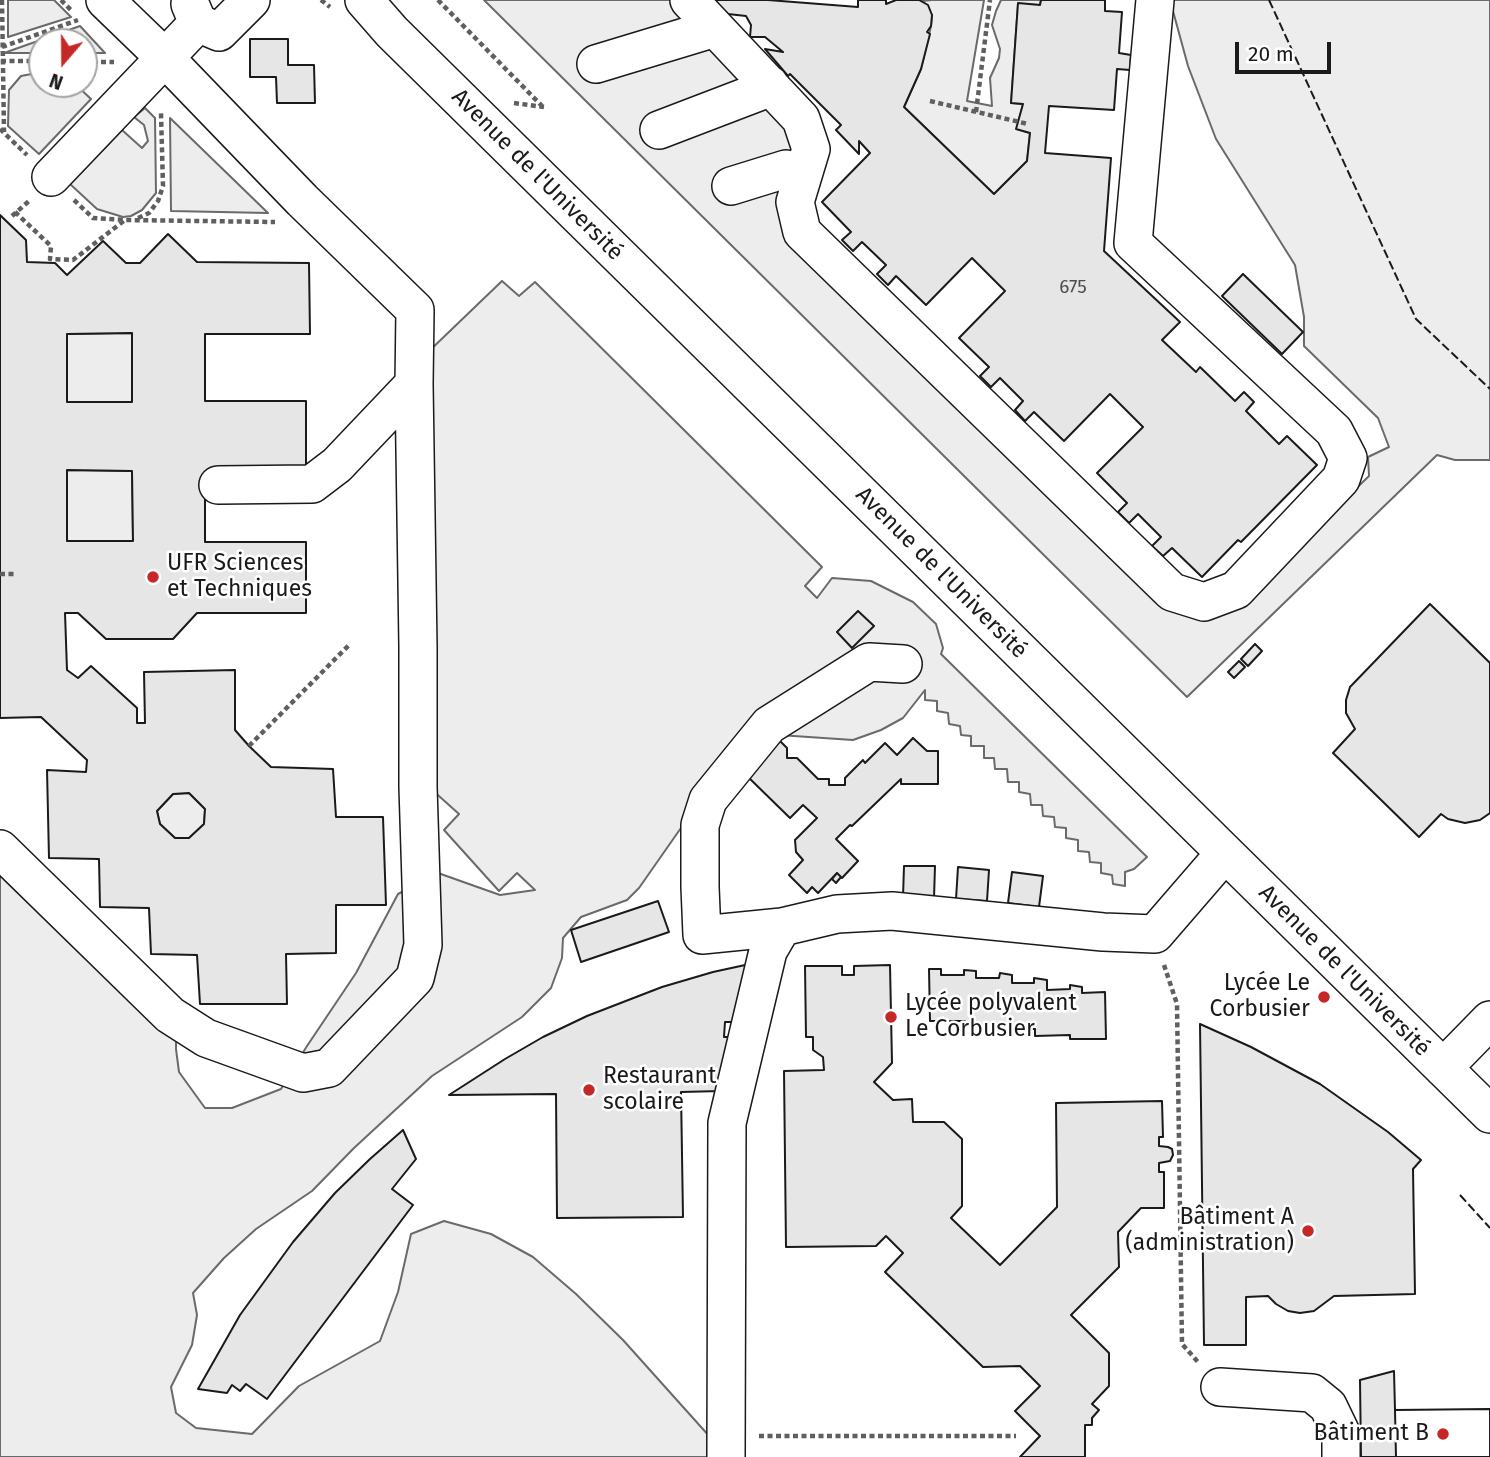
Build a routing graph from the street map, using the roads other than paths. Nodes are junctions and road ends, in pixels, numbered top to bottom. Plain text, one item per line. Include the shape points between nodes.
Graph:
1 (251, 0) edge
2 (364, 0) edge
3 (1155, 0) edge
4 (108, 3) edge
5 (194, 11) edge
6 (701, 12) edge
7 (390, 16) edge
8 (165, 58) junction
9 (596, 64) dead end
10 (769, 84) junction
11 (659, 130) dead end
12 (803, 174) junction
13 (731, 186) dead end
14 (40, 188) road end
15 (414, 384) junction
16 (218, 485) dead end
17 (903, 664) dead end
18 (0, 849) edge
19 (1225, 853) junction
20 (782, 927) junction
21 (1490, 1020) edge
22 (1443, 1069) junction
23 (1490, 1114) edge
24 (1220, 1387) road end
25 (726, 1446) edge
26 (1341, 1457) edge

1 - 5 street via 219,32
2 - 7 street, Avenue de l'Université
3 - 12 street via 1133,243 1334,431 1348,458 1341,479 1236,590 1204,602 1172,592 802,232 795,202
4 - 8 street
5 - 8 street
6 - 9 street via 705,31
6 - 10 street
7 - 19 street, Avenue de l'Université
8 - 14 street
8 - 15 street via 415,310
10 - 11 street
10 - 12 street via 802,119 811,149
12 - 13 street via 786,169
15 - 16 street via 337,465 312,484
15 - 18 street via 423,945 415,978 329,1068 303,1073 206,1038 170,1015
17 - 20 street via 869,662 769,725 708,800 700,825 702,935
19 - 20 street via 1154,934 892,911 837,914
19 - 22 street, Avenue de l'Université
20 - 25 street via 768,950 727,1123
21 - 22 street
22 - 23 street, Avenue de l'Université
24 - 26 street via 1312,1393 1328,1406 1341,1433

